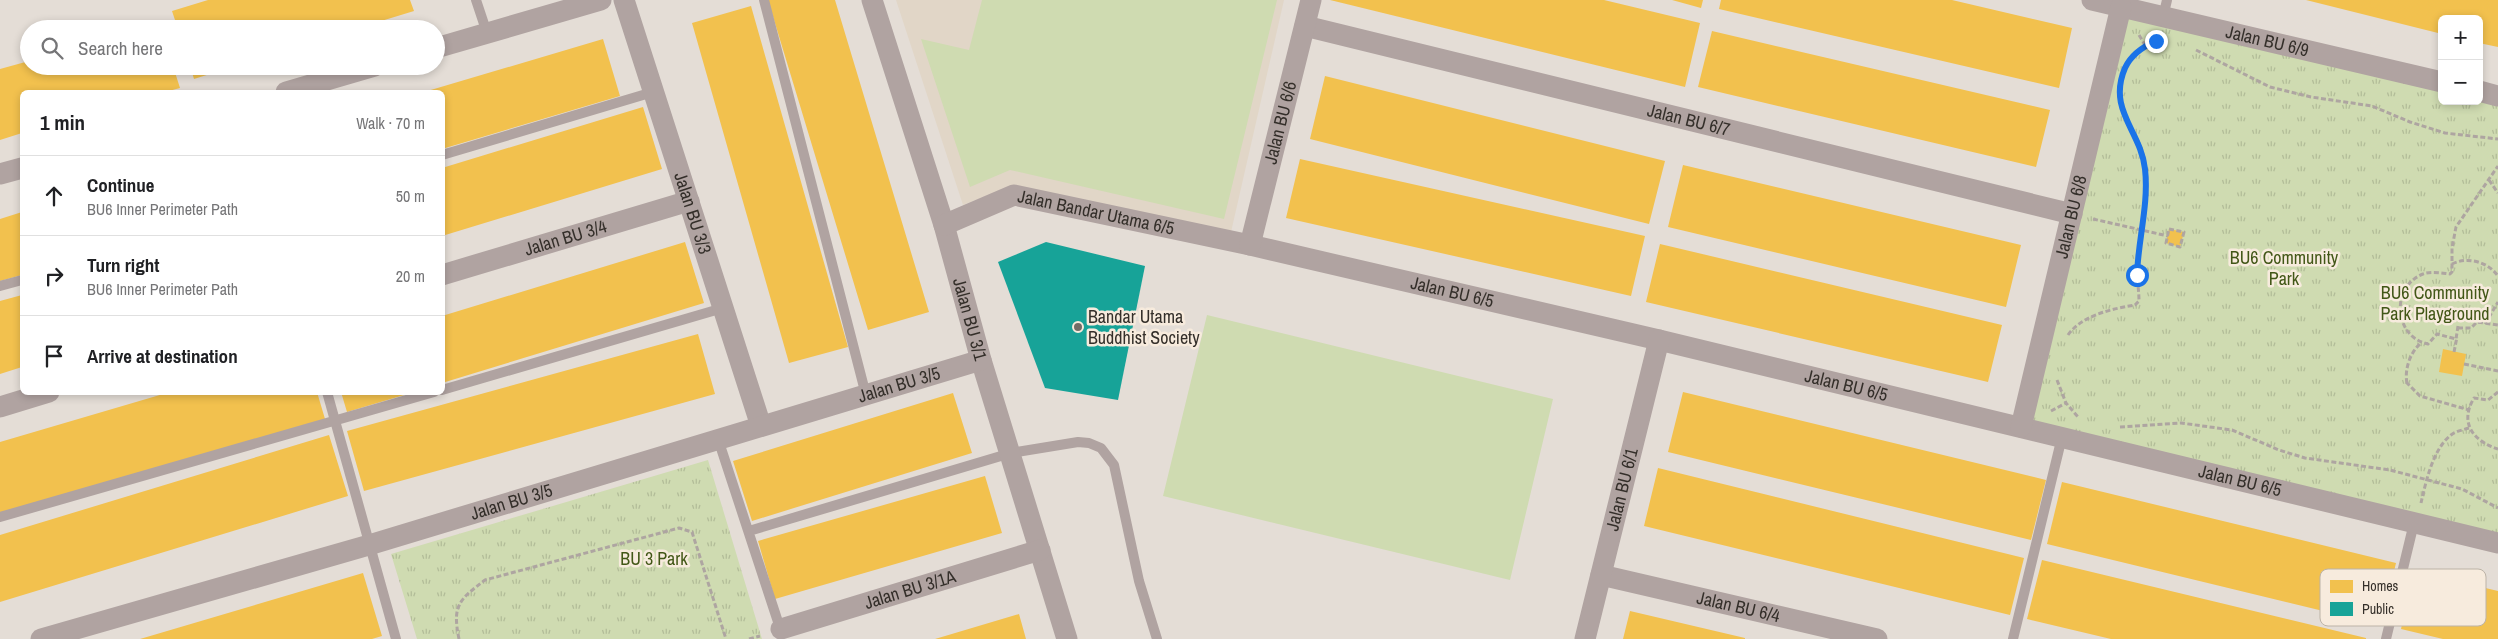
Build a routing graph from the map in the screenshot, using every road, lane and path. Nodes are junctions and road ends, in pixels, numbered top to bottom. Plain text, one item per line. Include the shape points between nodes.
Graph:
1 (476, 0) edge
2 (601, 0) edge
3 (624, 0) edge
4 (764, 0) edge
5 (872, 0) edge
6 (1311, 0) edge
7 (2092, 0) edge
8 (2120, 7) junction
9 (2165, 8) edge
10 (1304, 26) junction
11 (487, 34) junction
12 (2166, 40) dead end
13 (445, 46) edge
14 (2188, 46) dead end
15 (2131, 59) dead end
16 (344, 75) edge
17 (2438, 81) edge
18 (293, 90) edge
19 (653, 92) junction
20 (2483, 92) edge
21 (2498, 96) edge
22 (2120, 98) dead end
23 (2498, 139) edge
24 (445, 154) edge
25 (2498, 166) edge
26 (20, 169) edge
27 (0, 174) edge
28 (2489, 180) junction
29 (2498, 193) edge
30 (689, 201) junction
31 (2078, 215) junction
32 (944, 225) junction
33 (2142, 230) junction
34 (1194, 233) joint
35 (2168, 236) junction
36 (1250, 245) junction
37 (2452, 264) junction
38 (445, 274) edge
39 (2498, 276) edge
40 (20, 281) edge
41 (0, 286) edge
42 (2498, 302) edge
43 (723, 308) junction
44 (2485, 324) junction
45 (2498, 325) edge
46 (2065, 338) dead end
47 (2456, 338) junction
48 (1659, 340) junction
49 (2420, 342) junction
50 (2454, 352) dead end
51 (981, 360) junction
52 (2464, 364) dead end
53 (2055, 371) dead end
54 (2498, 371) edge
55 (445, 389) edge
56 (2498, 392) edge
57 (866, 394) junction
58 (39, 395) edge
59 (328, 395) edge
60 (424, 395) edge
61 (0, 407) edge
62 (2469, 410) junction
63 (2085, 420) dead end
64 (335, 421) junction
65 (761, 426) junction
66 (2021, 427) junction
67 (2115, 427) dead end
68 (2469, 428) junction
69 (2062, 437) junction
70 (718, 439) junction
71 (2498, 449) edge
72 (1011, 453) junction
73 (2427, 480) junction
74 (2498, 508) edge
75 (2418, 514) junction
76 (0, 517) edge
77 (749, 531) junction
78 (2498, 543) edge
79 (369, 545) junction
80 (1040, 550) junction
81 (2404, 569) edge
82 (1601, 575) junction
83 (2389, 626) edge
84 (782, 634) edge
85 (41, 639) edge
86 (395, 639) edge
87 (458, 639) edge
88 (726, 639) edge
89 (1067, 639) edge
90 (1157, 639) edge
91 (1585, 639) edge
92 (1877, 639) edge
93 (2013, 639) edge
94 (2386, 639) edge

1 - 11 lane
2 - 11 street
3 - 19 street, Jalan BU 3/3
4 - 57 lane
5 - 32 street, Jalan BU 3/1
6 - 10 street, Jalan BU 6/6
7 - 8 street, Jalan BU 6/9
8 - 9 street, Jalan BU 6/9
8 - 31 street, Jalan BU 6/8
9 - 17 street, Jalan BU 6/9
10 - 31 street, Jalan BU 6/7
10 - 36 street, Jalan BU 6/6
11 - 13 street
12 - 15 path via 2145,45
14 - 23 path via 2270,87 2372,106 2445,133
16 - 18 street
19 - 24 lane
19 - 30 street, Jalan BU 3/3
20 - 21 street
22 - 33 path via 2126,119 2142,151 2145,170
25 - 28 path
26 - 27 street
28 - 29 path
28 - 37 path via 2456,226
30 - 38 street, Jalan BU 3/4
30 - 43 street, Jalan BU 3/3
31 - 33 path
31 - 66 street, Jalan BU 6/8
32 - 34 street, Jalan Bandar Utama 6/5 via 1014,194
32 - 51 street, Jalan BU 3/1
33 - 35 path
33 - 46 path via 2137,262 2139,301 2083,322
34 - 36 street, Jalan BU 6/5
35 - 35 path via 2169,229 2184,232 2180,247 2166,243
36 - 48 street, Jalan BU 6/5
37 - 39 path via 2464,260 2481,262
37 - 49 path via 2450,274 2423,274 2403,293 2400,310 2405,327 2409,335
40 - 41 lane
42 - 44 path
43 - 55 lane
43 - 65 street, Jalan BU 3/3
44 - 45 path
44 - 47 path via 2477,322 2471,328 2458,326
47 - 49 path via 2437,334 2428,344
47 - 50 path
48 - 66 street, Jalan BU 6/5
48 - 82 street, Jalan BU 6/1
49 - 62 path via 2406,369 2410,388 2430,400
51 - 57 street, Jalan BU 3/5
51 - 72 street, Jalan BU 3/1
52 - 54 path
53 - 63 path via 2066,403 2076,416
56 - 62 path via 2488,400 2474,398
57 - 65 street, Jalan BU 3/5
58 - 61 street
59 - 64 lane
60 - 64 lane
62 - 68 path
64 - 76 lane
64 - 79 lane
65 - 70 street, Jalan BU 3/5
66 - 69 street, Jalan BU 6/5
67 - 73 path via 2136,424 2215,427 2232,430 2305,458 2390,470
68 - 71 path via 2479,441
68 - 73 path via 2446,439
69 - 75 street, Jalan BU 6/5
69 - 93 lane
70 - 77 lane
70 - 79 street, Jalan BU 3/5
72 - 77 lane
72 - 80 street, Jalan BU 3/1
72 - 90 lane via 1078,442 1101,448 1109,455 1114,465 1139,581
73 - 74 path via 2462,489
73 - 75 path
75 - 78 street, Jalan BU 6/5
75 - 81 lane
77 - 84 lane
79 - 85 street, Jalan BU 3/5
79 - 86 lane
80 - 84 street, Jalan BU 3/1A
80 - 89 street, Jalan BU 3/1
82 - 91 street, Jalan BU 6/1
82 - 92 street, Jalan BU 6/4
83 - 94 lane
87 - 88 path via 455,620 461,598 484,580 679,528 692,532

